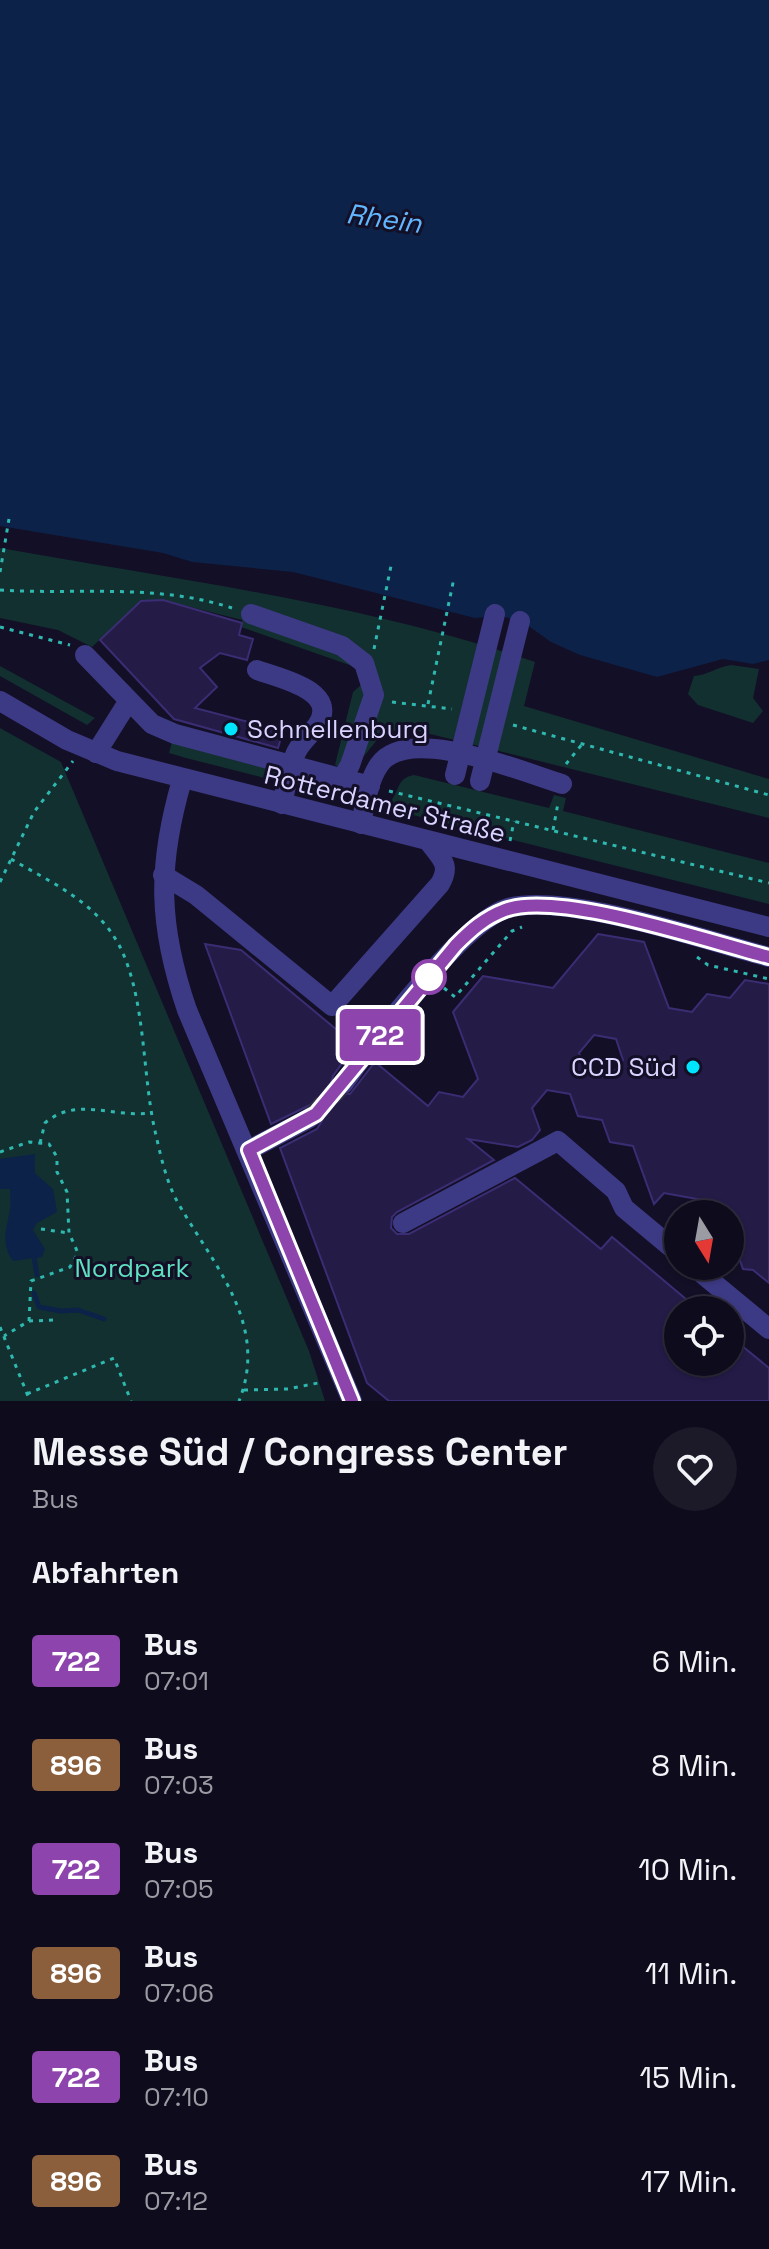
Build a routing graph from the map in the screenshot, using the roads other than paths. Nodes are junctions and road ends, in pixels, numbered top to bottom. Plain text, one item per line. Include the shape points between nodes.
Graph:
1 (251, 614) road end
2 (495, 614) dead end
3 (520, 621) dead end
4 (85, 655) road end
5 (257, 670) dead end
6 (0, 701) edge
7 (128, 702) junction
8 (88, 750) junction
9 (460, 755) junction
10 (292, 763) junction
11 (482, 771) junction
12 (455, 775) dead end
13 (343, 777) junction
14 (182, 780) junction
15 (562, 784) dead end
16 (370, 786) junction
17 (282, 804) junction
18 (361, 824) junction
19 (429, 842) junction
20 (163, 875) junction
21 (769, 927) edge
22 (769, 957) edge
23 (344, 1083) tunnel mouth
24 (310, 1118) tunnel mouth
25 (249, 1150) junction
26 (403, 1223) dead end
27 (664, 1241) edge
28 (710, 1280) edge
29 (769, 1329) edge
30 (352, 1401) edge

1 - 13 street via 356,654 364,663 372,682 372,703
2 - 9 street
3 - 11 street
4 - 7 street
5 - 10 street via 303,687 319,702 320,722
6 - 8 street, Rotterdamer Straße
7 - 8 street
7 - 10 street via 152,724 175,734
8 - 14 street, Rotterdamer Straße
9 - 11 street
9 - 12 street
9 - 16 street via 406,747 380,763
10 - 13 street
10 - 17 street
11 - 15 street
13 - 16 street
14 - 17 street, Rotterdamer Straße
14 - 20 street
16 - 18 street
17 - 18 street, Rotterdamer Straße
18 - 19 street, Rotterdamer Straße
19 - 20 street via 448,871 332,1006
19 - 21 street, Rotterdamer Straße
20 - 25 street via 163,921 173,969
22 - 23 street via 586,910 538,904 507,909 479,922 456,945
24 - 25 street
25 - 30 street
26 - 27 street via 558,1141
28 - 29 street

